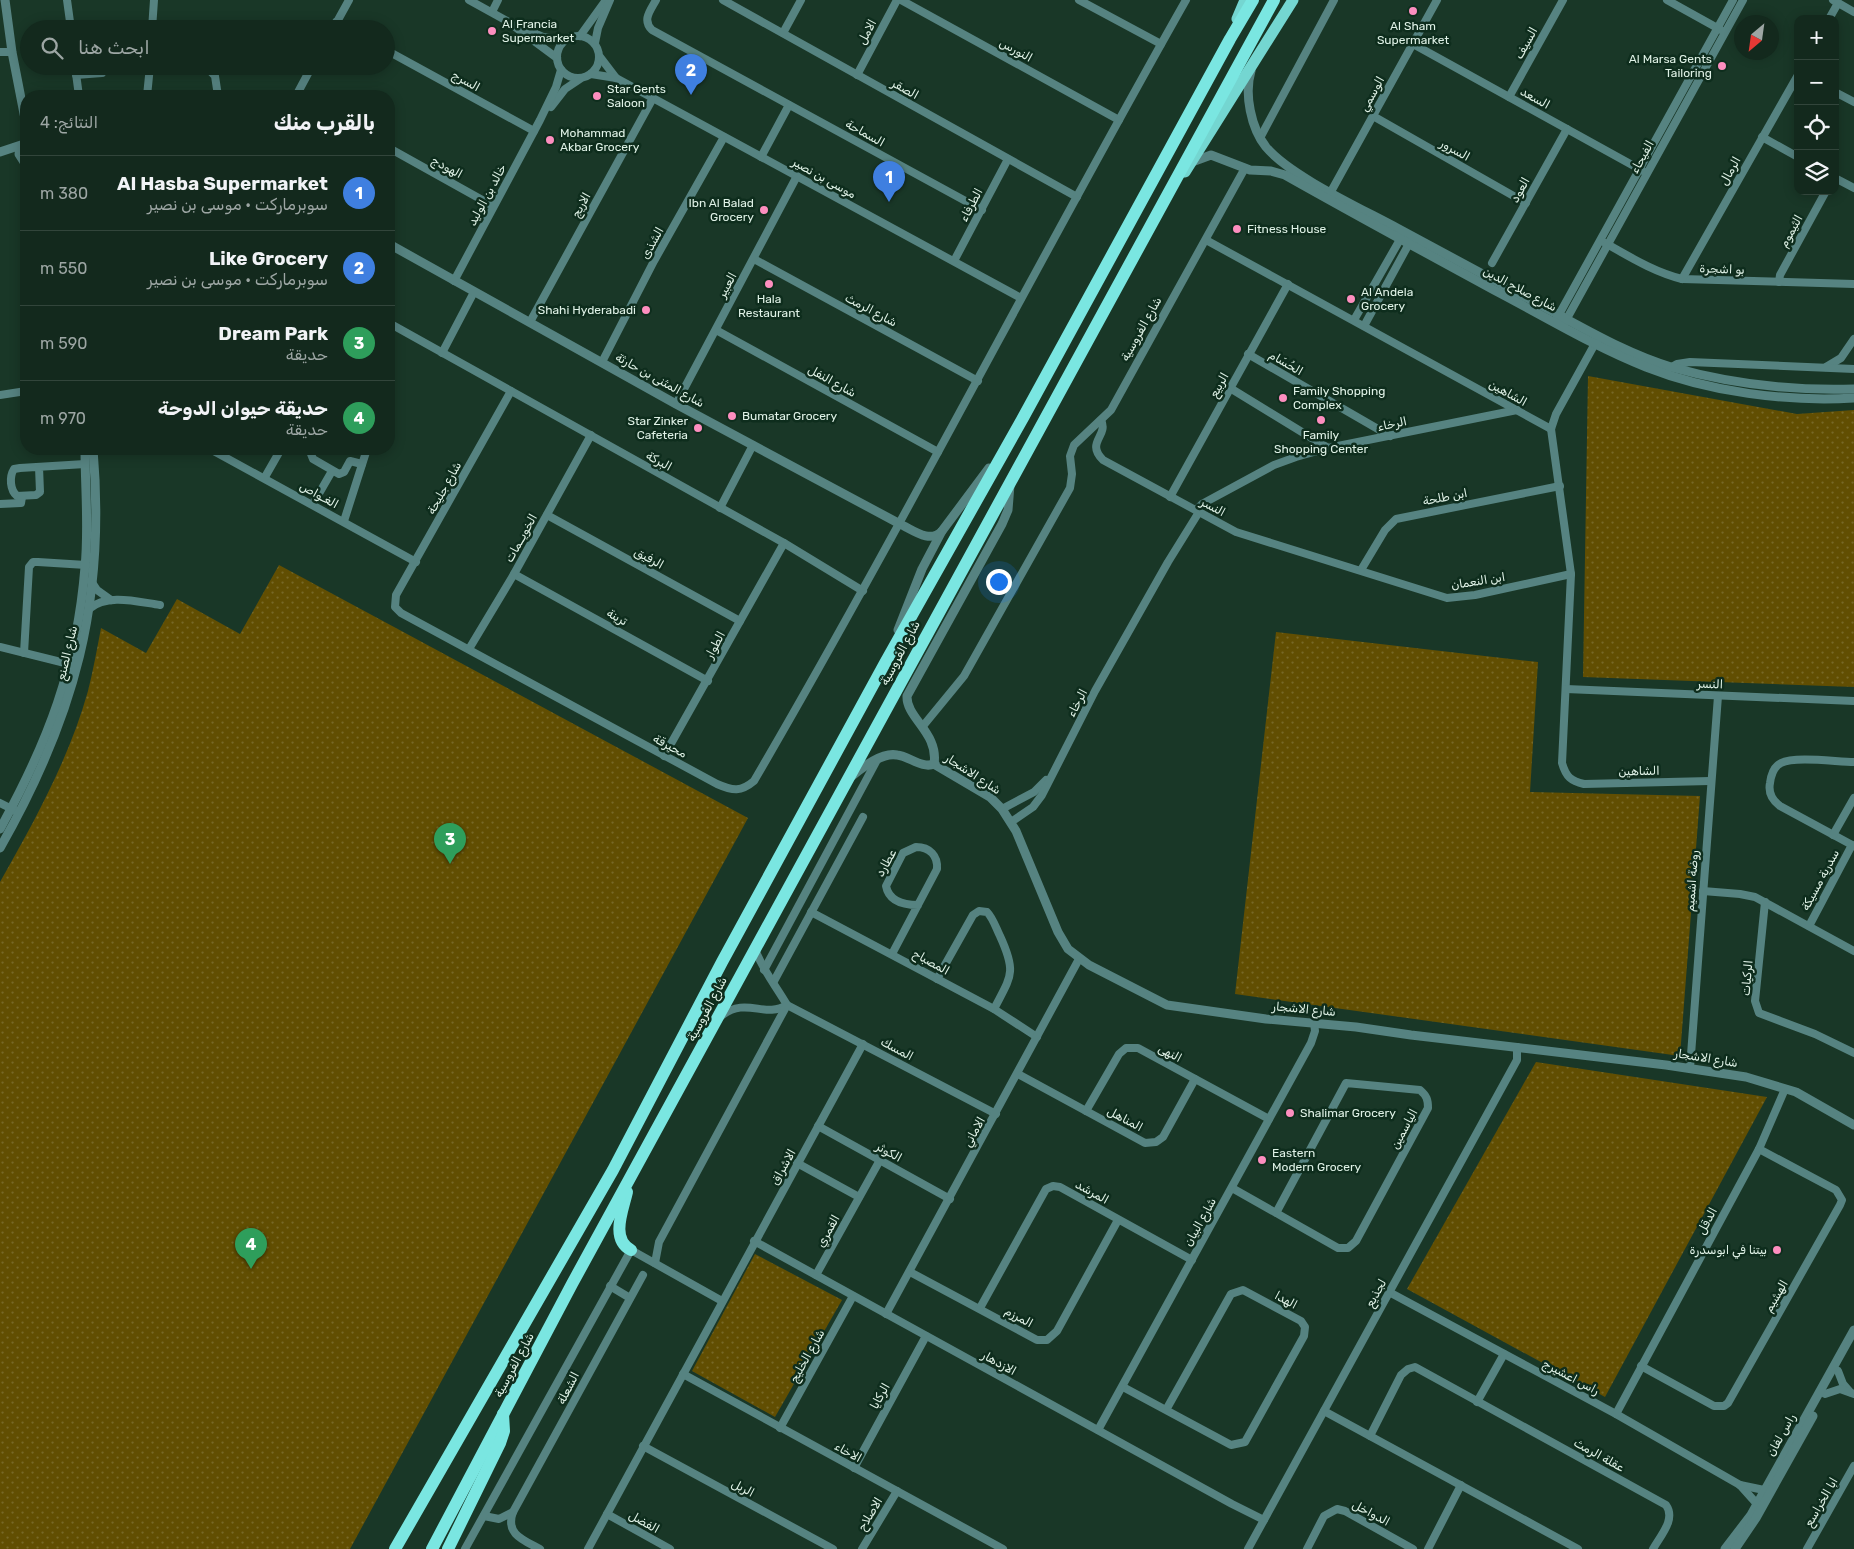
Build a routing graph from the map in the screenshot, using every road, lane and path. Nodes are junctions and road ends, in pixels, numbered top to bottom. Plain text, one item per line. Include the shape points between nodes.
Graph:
1 (5, 0) edge
2 (67, 0) edge
3 (154, 0) edge
4 (349, 0) edge
5 (469, 0) edge
6 (498, 0) edge
7 (606, 0) edge
8 (610, 0) edge
9 (656, 0) edge
10 (723, 0) edge
11 (801, 0) edge
12 (897, 0) edge
13 (901, 0) edge
14 (1079, 0) edge
15 (1186, 0) edge
16 (1245, 0) edge
17 (1253, 0) edge
18 (1274, 0) edge
19 (1293, 0) edge
20 (1334, 0) edge
21 (1437, 0) edge
22 (1563, 0) edge
23 (1667, 0) edge
24 (1732, 0) edge
25 (1743, 0) edge
26 (1835, 2) edge
27 (492, 12) junction
28 (1854, 12) edge
29 (1831, 15) edge
30 (69, 20) edge
31 (153, 20) edge
32 (337, 20) edge
33 (507, 21) junction
34 (1717, 27) junction
35 (1725, 32) junction
36 (783, 33) junction
37 (580, 36) junction
38 (1230, 39) junction
39 (565, 40) junction
40 (595, 43) junction
41 (1161, 44) junction
42 (1413, 44) junction
43 (0, 52) edge
44 (12, 52) junction
45 (395, 55) edge
46 (600, 57) junction
47 (557, 58) junction
48 (1256, 61) junction
49 (561, 70) junction
50 (591, 74) junction
51 (77, 75) edge
52 (149, 75) edge
53 (214, 75) edge
54 (307, 75) edge
55 (857, 75) junction
56 (581, 78) junction
57 (616, 78) junction
58 (1794, 82) edge
59 (78, 90) edge
60 (148, 90) edge
61 (217, 90) edge
62 (299, 90) edge
63 (20, 94) edge
64 (1839, 94) edge
65 (1509, 97) junction
66 (653, 98) junction
67 (1854, 102) edge
68 (789, 104) junction
69 (1373, 116) junction
70 (540, 120) junction
71 (1120, 120) junction
72 (1567, 129) junction
73 (534, 132) junction
74 (724, 137) junction
75 (1260, 138) junction
76 (1762, 138) junction
77 (20, 145) edge
78 (395, 151) edge
79 (0, 153) edge
80 (1794, 155) edge
81 (760, 157) junction
82 (1008, 159) junction
83 (1280, 161) junction
84 (20, 162) edge
85 (1192, 162) junction
86 (1245, 168) junction
87 (1643, 171) junction
88 (1275, 172) junction
89 (797, 176) junction
90 (1839, 180) edge
91 (1854, 188) edge
92 (1329, 195) junction
93 (1824, 195) edge
94 (1077, 197) junction
95 (1526, 203) junction
96 (493, 206) junction
97 (1158, 209) junction
98 (982, 210) junction
99 (1402, 235) junction
100 (1206, 240) junction
101 (1411, 240) junction
102 (1599, 240) junction
103 (1607, 244) junction
104 (395, 252) edge
105 (754, 259) junction
106 (954, 262) junction
107 (1492, 263) dead end
108 (1682, 279) junction
109 (454, 281) junction
110 (1779, 282) junction
111 (1288, 284) junction
112 (1854, 284) edge
113 (474, 292) junction
114 (1021, 298) junction
115 (1354, 320) junction
116 (1560, 320) junction
117 (530, 322) junction
118 (395, 326) edge
119 (1364, 326) junction
120 (716, 330) junction
121 (1854, 339) edge
122 (1596, 341) junction
123 (1848, 350) junction
124 (442, 353) junction
125 (1248, 354) junction
126 (602, 362) junction
127 (1826, 367) junction
128 (1854, 368) edge
129 (1670, 371) junction
130 (978, 381) junction
131 (1230, 388) junction
132 (1854, 389) edge
133 (511, 391) junction
134 (20, 392) edge
135 (0, 395) edge
136 (1854, 398) edge
137 (676, 404) junction
138 (1517, 410) junction
139 (1024, 416) junction
140 (1102, 420) junction
141 (1551, 429) junction
142 (591, 435) junction
143 (1390, 436) junction
144 (753, 444) junction
145 (1328, 448) junction
146 (938, 452) junction
147 (85, 455) edge
148 (93, 455) edge
149 (222, 455) edge
150 (278, 455) edge
151 (311, 455) edge
152 (365, 455) edge
153 (85, 464) junction
154 (362, 464) junction
155 (40, 467) junction
156 (332, 470) junction
157 (265, 477) junction
158 (1010, 483) junction
159 (1560, 486) junction
160 (22, 496) junction
161 (1170, 496) junction
162 (0, 504) edge
163 (313, 504) junction
164 (720, 508) junction
165 (1198, 511) junction
166 (547, 515) junction
167 (344, 522) junction
168 (900, 524) junction
169 (942, 531) junction
170 (921, 534) junction
171 (784, 543) junction
172 (927, 559) junction
173 (416, 562) junction
174 (86, 565) junction
175 (1361, 570) junction
176 (514, 574) junction
177 (1571, 574) junction
178 (93, 584) junction
179 (863, 591) junction
180 (396, 595) joint
181 (111, 600) junction
182 (160, 604) dead end
183 (89, 609) junction
184 (740, 621) junction
185 (0, 647) edge
186 (469, 649) junction
187 (24, 653) junction
188 (885, 663) junction
189 (74, 665) junction
190 (708, 681) junction
191 (910, 688) joint
192 (1566, 689) junction
193 (1718, 696) junction
194 (1854, 700) edge
195 (923, 726) junction
196 (664, 756) junction
197 (877, 760) junction
198 (1854, 762) edge
199 (934, 764) junction
200 (1051, 775) junction
201 (848, 779) junction
202 (1710, 780) junction
203 (1854, 798) edge
204 (0, 803) edge
205 (1002, 809) junction
206 (16, 810) junction
207 (863, 817) dead end
208 (1011, 822) junction
209 (0, 830) edge
210 (1833, 835) junction
211 (1853, 845) edge
212 (0, 848) edge
213 (1703, 891) junction
214 (1765, 902) junction
215 (904, 905) junction
216 (918, 905) junction
217 (811, 912) junction
218 (912, 915) junction
219 (1809, 926) junction
220 (755, 949) junction
221 (1854, 951) edge
222 (892, 954) junction
223 (1079, 959) junction
224 (764, 970) junction
225 (937, 979) junction
226 (774, 981) junction
227 (787, 1005) junction
228 (994, 1009) junction
229 (716, 1020) junction
230 (1314, 1022) junction
231 (1037, 1037) junction
232 (863, 1044) junction
233 (1517, 1047) junction
234 (1854, 1053) edge
235 (1690, 1068) junction
236 (1018, 1074) junction
237 (1194, 1079) junction
238 (1785, 1088) junction
239 (1086, 1111) junction
240 (996, 1114) junction
241 (1269, 1119) junction
242 (1854, 1125) edge
243 (818, 1126) junction
244 (1854, 1131) edge
245 (1759, 1148) junction
246 (880, 1160) junction
247 (797, 1163) junction
248 (630, 1177) junction
249 (1232, 1188) junction
250 (859, 1198) junction
251 (950, 1199) junction
252 (1276, 1213) junction
253 (1118, 1220) junction
254 (754, 1241) junction
255 (628, 1248) junction
256 (1192, 1260) junction
257 (655, 1263) junction
258 (910, 1272) junction
259 (644, 1275) dead end
260 (816, 1275) junction
261 (610, 1286) junction
262 (1389, 1292) junction
263 (853, 1296) junction
264 (630, 1298) junction
265 (722, 1300) junction
266 (980, 1308) junction
267 (886, 1314) junction
268 (1854, 1330) edge
269 (926, 1336) junction
270 (1854, 1342) edge
271 (1504, 1354) junction
272 (1642, 1366) junction
273 (1838, 1371) junction
274 (683, 1374) junction
275 (1123, 1387) junction
276 (1852, 1393) edge
277 (1825, 1394) junction
278 (1477, 1402) junction
279 (1166, 1410) junction
280 (1324, 1412) junction
281 (503, 1413) junction
282 (1616, 1414) junction
283 (780, 1428) junction
284 (1098, 1430) junction
285 (1370, 1436) junction
286 (643, 1446) junction
287 (1854, 1466) edge
288 (854, 1468) junction
289 (440, 1470) junction
290 (1461, 1485) junction
291 (1740, 1485) junction
292 (1764, 1490) junction
293 (897, 1491) junction
294 (1757, 1504) junction
295 (513, 1512) junction
296 (606, 1514) junction
297 (484, 1516) junction
298 (1263, 1522) junction
299 (395, 1549) edge
300 (403, 1549) edge
301 (432, 1549) edge
302 (448, 1549) edge
303 (465, 1549) edge
304 (540, 1549) edge
305 (588, 1549) edge
306 (670, 1549) edge
307 (833, 1549) edge
308 (862, 1549) edge
309 (1003, 1549) edge
310 (1248, 1549) edge
311 (1306, 1549) edge
312 (1413, 1549) edge
313 (1428, 1549) edge
314 (1578, 1549) edge
315 (1653, 1549) edge
316 (1725, 1549) edge
317 (1735, 1549) edge
318 (1807, 1549) edge

1 - 44 street
2 - 30 street
3 - 31 street
4 - 32 street
5 - 27 street
6 - 27 street
7 - 37 street
8 - 40 street
9 - 68 street, السماحة via 646,17 652,30
10 - 36 street, الصقر
11 - 36 street
12 - 55 street, الامل
13 - 71 street, النورس
14 - 41 street
15 - 41 street
16 - 38 main road, شارع الفروسية
17 - 38 highway, شارع الفروسية
18 - 97 highway, شارع الفروسية
19 - 48 main road, شارع الفروسية
20 - 75 street
21 - 42 street, الوسمي
22 - 65 street, السيف
23 - 34 street
24 - 34 street, الفيحاء
25 - 35 street, الفيحاء
26 - 28 street
26 - 29 street
27 - 33 street
33 - 39 street via 543,37
33 - 47 street
34 - 35 street
34 - 87 street, الفيحاء
35 - 87 street, الفيحاء
36 - 55 street, الصقر
37 - 39 street
37 - 40 street
38 - 139 highway, شارع الفروسية
39 - 47 street via 560,45
40 - 46 street
41 - 71 street
42 - 65 street, السعد
42 - 69 street, الوسمي
43 - 44 street
44 - 63 street
45 - 73 street, السرج
46 - 50 street via 596,70
46 - 57 street, موسى بن نصير
47 - 49 street
48 - 75 street, شارع صلاح الدين via 1250,73 1248,91
48 - 85 main road, شارع الفروسية
49 - 56 street via 570,77
49 - 70 street, خالد بن الوليد
50 - 56 street
50 - 57 street, موسى بن نصير
51 - 59 street
52 - 60 street
53 - 61 street
54 - 62 street
55 - 82 street, الصقر
56 - 70 street, خالد بن الوليد via 562,92
57 - 66 street, موسى بن نصير
58 - 76 street, الرمال
64 - 67 street
65 - 72 street, السعد
66 - 74 street, موسى بن نصير
66 - 117 street, الاريج
68 - 81 street
68 - 98 street, السماحة
69 - 92 street, الوسمي
69 - 95 street, السرور
70 - 73 street, خالد بن الوليد
71 - 94 street
72 - 87 street, السعد
72 - 95 street, العود
73 - 96 street, خالد بن الوليد
74 - 81 street, موسى بن نصير
74 - 126 street, الشذى
75 - 83 street, شارع صلاح الدين
76 - 80 street
76 - 108 street, الرمال
77 - 79 street
78 - 96 street, الهودج
79 - 84 street
81 - 89 street, موسى بن نصير
82 - 94 street, الصقر
82 - 98 street, الطرفاء
83 - 88 street
83 - 92 street, شارع صلاح الدين
85 - 86 street, شارع صلاح الدين via 1211,155
85 - 97 main road, شارع الفروسية
86 - 88 street, شارع صلاح الدين
86 - 100 street, شارع الفروسية
87 - 102 street, الفيحاء
87 - 103 street, الفيحاء
88 - 92 street, شارع صلاح الدين
89 - 105 street, العبير
89 - 106 street, موسى بن نصير
90 - 91 street
92 - 99 street, شارع صلاح الدين
93 - 110 street, الثيموم
94 - 114 street
95 - 107 street, العود
96 - 109 street, خالد بن الوليد
97 - 158 highway, شارع الفروسية
98 - 106 street, الطرفاء
99 - 101 street, شارع صلاح الدين
99 - 115 street
100 - 111 street, الشاهين
100 - 140 street, شارع الفروسية via 1119,396
101 - 116 street, شارع صلاح الدين
101 - 119 street
102 - 103 street, بو اشجرة
102 - 116 street, الفيحاء
103 - 108 street, بو اشجرة via 1665,275
103 - 116 street, الفيحاء
104 - 109 street, شارع المثنى بن حارثة
105 - 120 street, العبير
105 - 130 street, شارع الرمث
106 - 114 street, موسى بن نصير
108 - 110 street, بو اشجرة
109 - 113 street, شارع المثنى بن حارثة
110 - 112 street, بو اشجرة
111 - 115 street, الشاهين
111 - 125 street, الربيع
113 - 117 street, شارع المثنى بن حارثة
113 - 124 street
114 - 130 street
115 - 119 street, الشاهين
116 - 122 street, شارع صلاح الدين
117 - 126 street, شارع المثنى بن حارثة
118 - 124 street, البركة
119 - 138 street, الشاهين
120 - 137 street, العبير
120 - 146 street, شارع النفل
121 - 123 street
122 - 129 street, شارع صلاح الدين
122 - 141 street
123 - 127 street
123 - 128 street
124 - 133 street, البركة
125 - 131 street, الربيع
125 - 143 street, الحُسَام
126 - 137 street, شارع المثنى بن حارثة
127 - 128 street
127 - 129 street via 1690,362
129 - 132 street, شارع صلاح الدين via 1811,390
129 - 136 street, شارع صلاح الدين via 1701,384 1758,393
130 - 146 street
131 - 145 street
131 - 161 street, الربيع
133 - 142 street, البركة
133 - 173 street, شارع جليحة
134 - 135 street
137 - 144 street, شارع المثنى بن حارثة
138 - 141 street, الشاهين
138 - 143 street, الرخاء
139 - 169 street, شارع الفروسية
139 - 188 highway, شارع الفروسية
140 - 161 street, النسر via 1103,428 1096,448 1100,457
140 - 195 street, شارع الفروسية via 1081,436 1074,446 1070,456 1072,479 1068,492 964,676
141 - 159 street
142 - 164 street, البركة
142 - 166 street, الخويــمات
143 - 145 street, الرخاء
144 - 164 street
144 - 168 street, شارع المثنى بن حارثة
145 - 165 street, الرخاء via 1274,466 1202,504
146 - 168 street
147 - 153 street, شارع الصنع
148 - 178 street, شارع الصنع via 96,522
149 - 157 street, الغـواص
150 - 157 street
151 - 156 street
152 - 154 street
153 - 155 street
153 - 174 street, شارع الصنع
154 - 156 street via 350,461 342,473
154 - 167 street
155 - 160 street via 40,492
155 - 160 street via 20,468 11,474 13,493
156 - 163 street
157 - 163 street, الغـواص
158 - 191 street, شارع الفروسية via 1008,510 1002,524
158 - 201 highway, شارع الفروسية
159 - 175 street, ابن طلحة via 1396,519 1385,530
159 - 177 street
160 - 162 street via 21,503
161 - 165 street, النسر
163 - 167 street, الغـواص
164 - 171 street, البركة
165 - 175 street, النسر via 1236,532
165 - 200 street, الرخاء
166 - 176 street, الخويــمات
166 - 184 street, الرفيق
167 - 173 street, الغـواص
168 - 170 street, شارع المثنى بن حارثة
168 - 179 street, محيرقة
169 - 170 street via 932,537
169 - 172 street, شارع الفروسية
170 - 172 street via 930,546
171 - 179 street, البركة
171 - 184 street, الطوار
172 - 188 street, شارع الفروسية
173 - 180 street, شارع جليحة
174 - 187 street via 32,562 29,567
174 - 189 street, شارع الصنع
175 - 177 street, ابن النعمان via 1447,598 1476,595
176 - 186 street, الخويــمات
176 - 190 street, ترينة
177 - 192 street
178 - 181 street
178 - 183 street, شارع الصنع
179 - 196 street, محيرقة via 754,781 744,789 732,790
180 - 186 street, محيرقة via 395,607 401,613
181 - 182 street
181 - 183 street via 96,603
183 - 189 street, شارع الصنع
184 - 190 street, الطوار
185 - 187 street
186 - 196 street, محيرقة
187 - 189 street
188 - 289 highway, شارع الفروسية via 613,1170
189 - 206 street, شارع الصنع via 48,756
190 - 196 street, الطوار
191 - 195 street, شارع الاشجار via 908,704
192 - 193 street, النسر
192 - 202 street, الشاهين via 1562,763 1569,778 1584,784
193 - 194 street, النسر
193 - 202 street, روضة اشميم
195 - 199 street, شارع الاشجار via 932,744
197 - 199 street, شارع الاشجار via 896,754 926,765
197 - 201 street, شارع الاشجار
197 - 224 street
198 - 210 street, سدرية مسيكة via 1788,761 1779,764 1771,774 1769,788 1774,802
199 - 205 street, شارع الاشجار via 990,797
200 - 205 street, الرخاء via 1034,792
200 - 208 street, الرخاء via 1033,807
201 - 220 highway, شارع الفروسية
202 - 213 street, روضة اشميم
203 - 210 street
204 - 206 street
205 - 208 street, شارع الاشجار
206 - 209 street, شارع الصنع
206 - 212 street, شارع الصنع
207 - 217 street
208 - 223 street, شارع الاشجار via 1058,932 1068,949
210 - 211 street, سدرية مسيكة
211 - 219 street, سدرية مسيكة
213 - 214 street via 1740,894
213 - 235 street, روضة اشميم
214 - 219 street
214 - 234 street, الركيات via 1755,1001 1759,1013
215 - 216 street
215 - 216 street, عطارد via 887,891 887,882 903,854 916,847 930,851 937,864
215 - 218 street, عطارد
216 - 218 street, عطارد
217 - 222 street, المصباح
217 - 226 street
218 - 222 street, عطارد
219 - 221 street
220 - 224 street
220 - 229 highway, شارع الفروسية
222 - 225 street, المصباح
223 - 230 street, شارع الاشجار via 1176,1008
223 - 231 street, الاماني
224 - 226 street
225 - 228 street, المصباح
225 - 228 street via 973,915 979,911 987,912 1012,965 1008,982
226 - 227 street
227 - 229 street via 776,1010 740,1006
227 - 232 street, المسك
227 - 257 street via 659,1242
228 - 231 street, المصباح
229 - 248 highway, شارع الفروسية
230 - 233 street, شارع الاشجار
230 - 241 street, شارع البيان via 1311,1043
231 - 236 street, الاماني
232 - 240 street, المسك
232 - 243 street, الاشراق
233 - 235 street, شارع الاشجار
233 - 262 street, لجذيع via 1517,1060
235 - 238 street, شارع الاشجار via 1746,1077
236 - 239 street, المناهل
236 - 240 street, الاماني
237 - 239 street, النهى via 1138,1048 1126,1048 1118,1054
237 - 239 street, المناهل via 1163,1137 1156,1142 1145,1143
237 - 241 street, النهى
238 - 242 street, شارع الاشجار
238 - 244 street, شارع الاشجار
238 - 245 street, الدقل
240 - 251 street, الاماني
241 - 249 street, شارع البيان
243 - 246 street, الكوثر
243 - 247 street, الاشراق
245 - 272 street, الدقل
245 - 272 street, الهشيم via 1836,1190 1842,1200 1840,1205 1728,1403 1714,1406
246 - 250 street, القمري
246 - 251 street, الكوثر
247 - 250 street
247 - 254 street, الاشراق
248 - 255 highway via 620,1238
248 - 281 highway, شارع الفروسية
249 - 252 street, الياسمين
249 - 256 street, شارع البيان
250 - 260 street, القمري
251 - 258 street, الاماني
252 - 252 street, الياسمين via 1338,1248 1348,1248 1356,1241 1428,1108 1428,1098 1420,1090 1346,1083
253 - 256 street, المرشد
253 - 266 street, المرزم via 1057,1331 1047,1340 1037,1340
253 - 266 street, المرشد via 1060,1187 1046,1189
254 - 260 street, الازدهار
254 - 265 street, الاشراق
255 - 257 street
255 - 261 street
256 - 275 street, شارع البيان
257 - 265 street
258 - 266 street, المرزم
258 - 267 street, الاماني
259 - 264 street, الشعلة
260 - 263 street, الازدهار
261 - 264 street
261 - 297 street
262 - 271 street, راس اعشيرج
262 - 280 street, لجذيع
263 - 267 street, الازدهار
263 - 283 street, شارع الخليج
264 - 295 street, الشعلة
265 - 274 street, الاشراق
267 - 269 street, الازدهار
268 - 292 street, راس لفان
269 - 284 street, الازدهار
269 - 288 street, الركايا
270 - 273 street, راس لفان
271 - 278 street
271 - 282 street, راس اعشيرج
272 - 282 street, الدقل
273 - 276 street via 1843,1384
273 - 277 street, راس لفان
274 - 283 street, الاخاء
274 - 286 street, الاشراق
275 - 279 street, الهدا
275 - 284 street, شارع البيان
276 - 277 street via 1835,1390
277 - 317 street, راس لفان via 1756,1518
278 - 285 street, عقلة الرمث via 1415,1368 1408,1369 1401,1375
278 - 315 street, عقلة الرمث via 1666,1505 1671,1511 1671,1518
279 - 279 street, الهدا via 1231,1446 1245,1442 1304,1336 1301,1321 1243,1290 1231,1294
280 - 285 street
280 - 298 street, لجذيع
281 - 301 highway, شارع الفروسية
281 - 302 highway via 504,1431 500,1443
282 - 291 street, راس اعشيرج
283 - 288 street, الاخاء
284 - 298 street, الازدهار
285 - 290 street
286 - 296 street, الاشراق
286 - 307 street, الربل
287 - 318 street, ابا الخراسع
288 - 293 street, الاخاء
289 - 299 highway, شارع الفروسية
289 - 300 highway
290 - 313 street
290 - 314 street
291 - 292 street, راس اعشيرج
291 - 294 street, راس اعشيرج
292 - 294 street, راس لفان
293 - 308 street, الاصلاح
293 - 309 street, الاخاء
294 - 316 street, راس لفان via 1744,1527
295 - 297 street via 499,1519
295 - 304 street via 510,1524 515,1535
296 - 305 street, الاشراق
296 - 306 street, الفضل
297 - 303 street
298 - 310 street, لجذيع
311 - 312 street, الدواخل via 1324,1516 1337,1509

